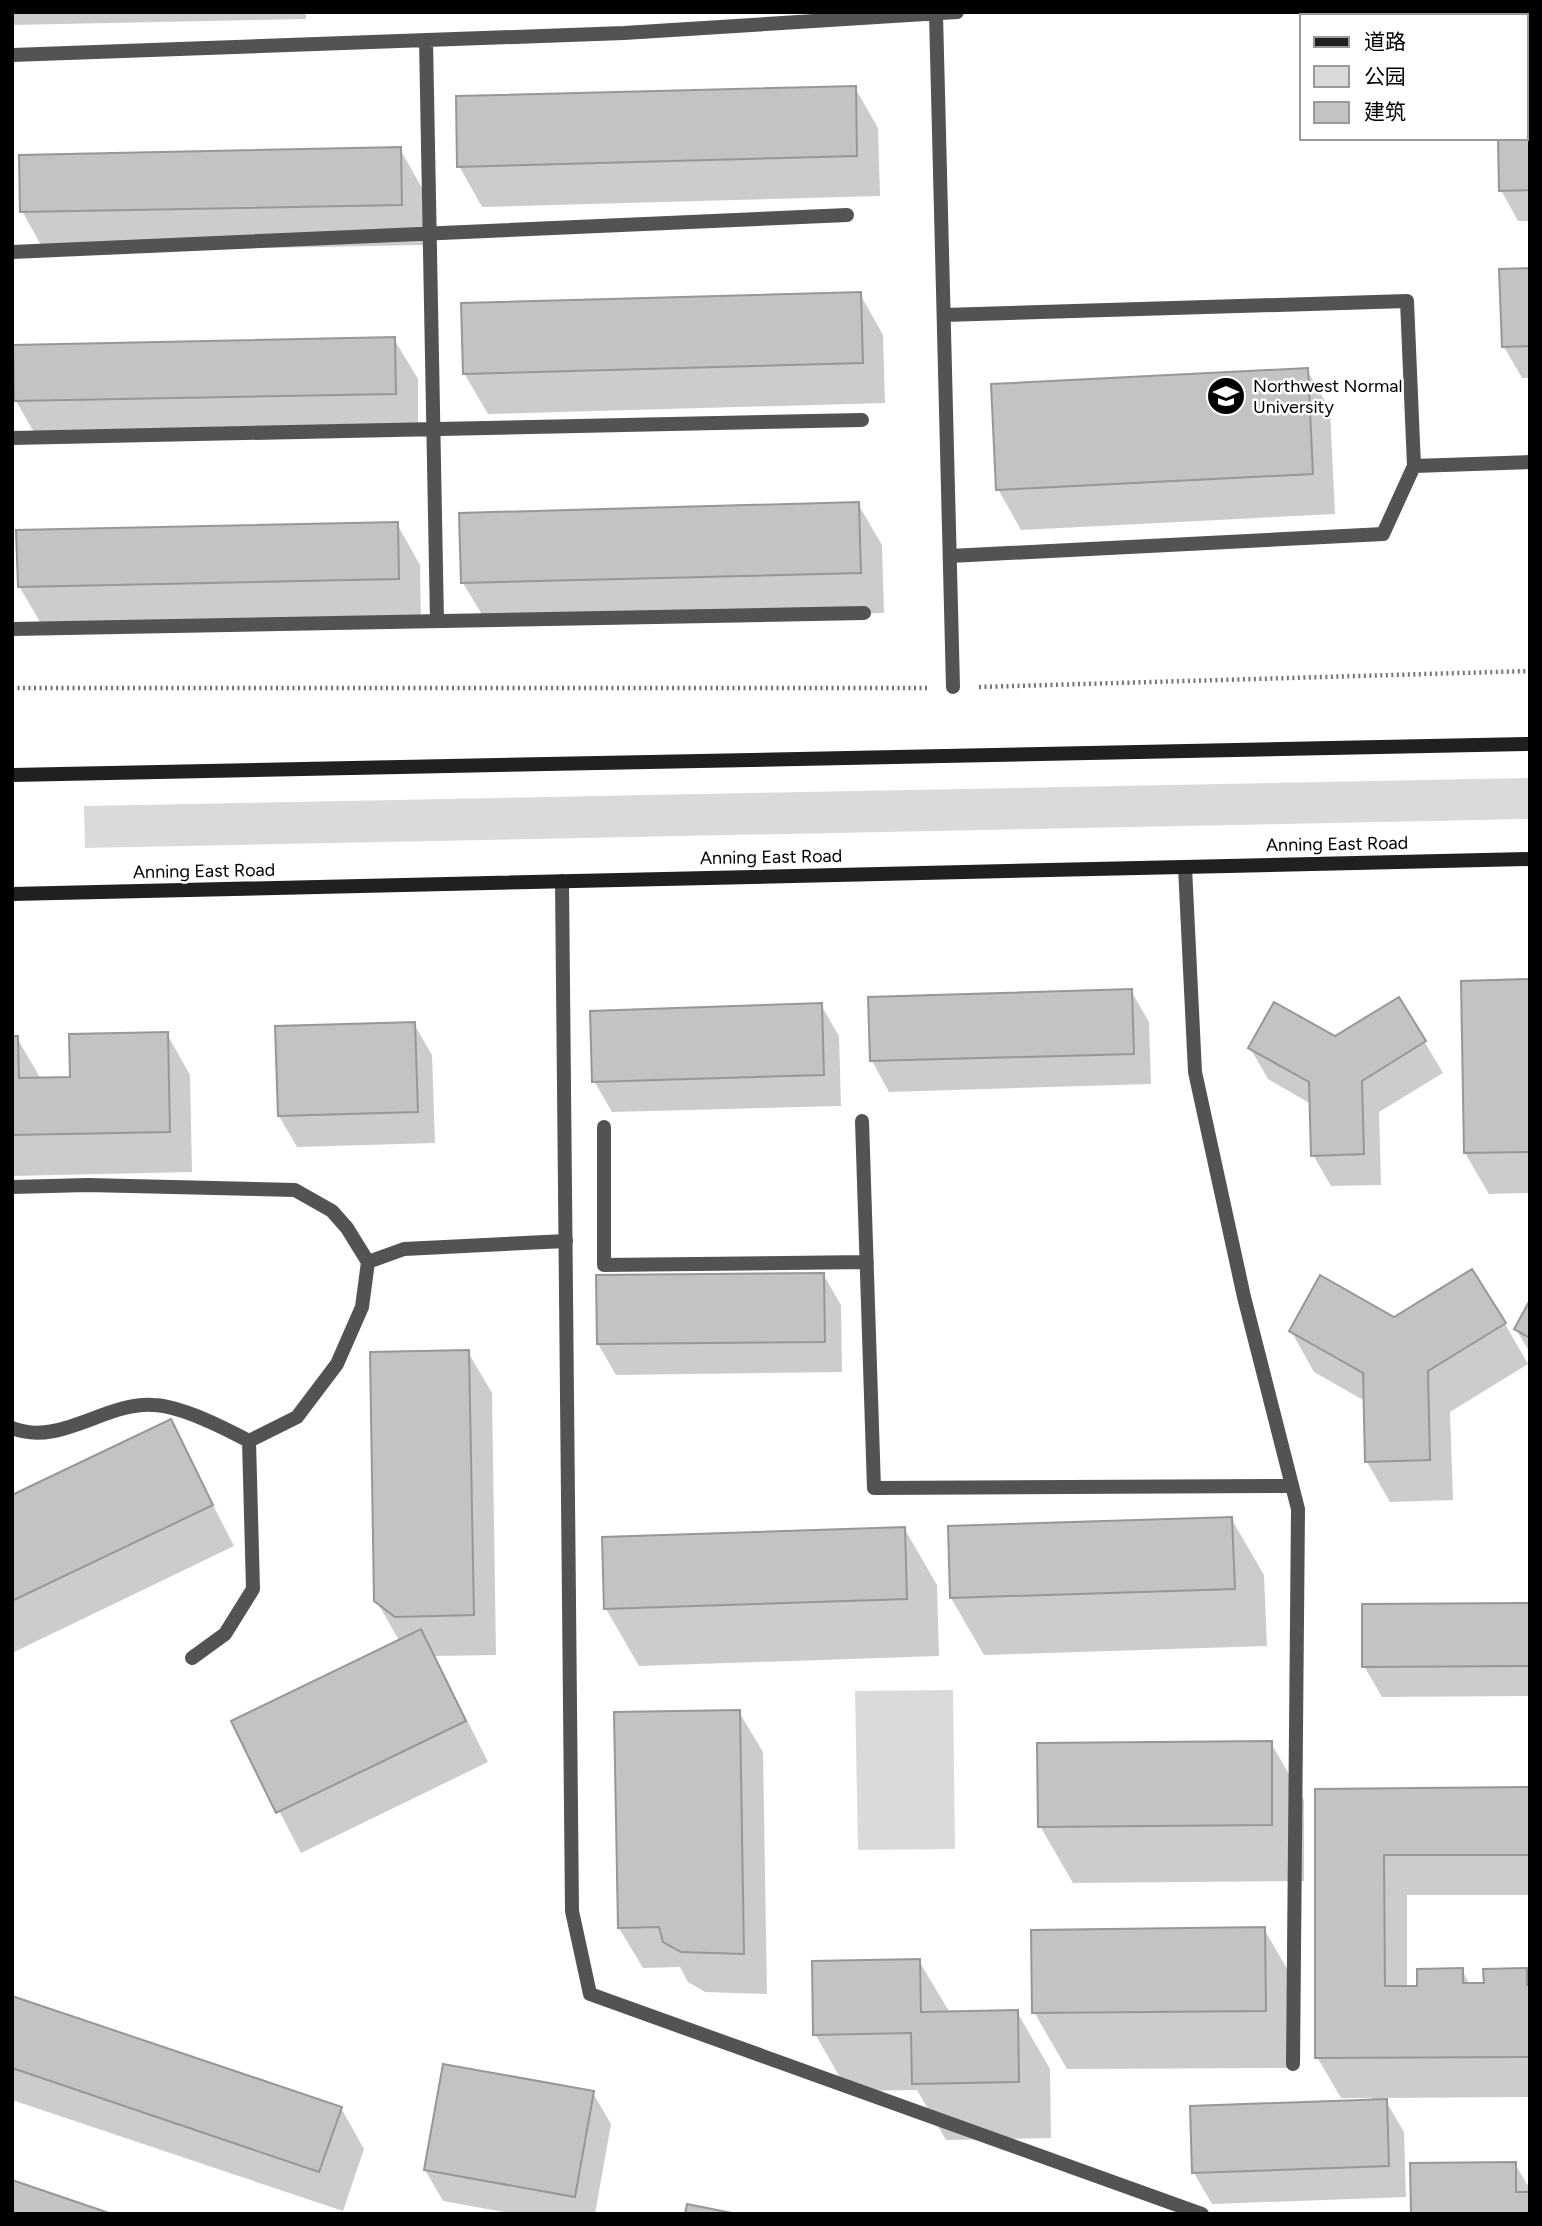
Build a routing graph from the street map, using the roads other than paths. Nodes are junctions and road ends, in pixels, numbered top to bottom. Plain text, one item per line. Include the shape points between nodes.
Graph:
1 (957, 12) edge
2 (936, 14) edge
3 (426, 40) junction
4 (12, 55) edge
5 (847, 215) dead end
6 (429, 234) junction
7 (12, 252) edge
8 (944, 315) junction
9 (862, 420) dead end
10 (433, 428) junction
11 (12, 438) edge
12 (1530, 462) edge
13 (1413, 466) junction
14 (950, 556) junction
15 (863, 613) dead end
16 (437, 621) junction
17 (12, 629) edge
18 (953, 688) road end
19 (1530, 744) edge
20 (12, 775) edge
21 (1530, 859) edge
22 (1185, 867) junction
23 (562, 881) junction
24 (12, 894) edge
25 (862, 1121) dead end
26 (604, 1127) dead end
27 (12, 1187) edge
28 (565, 1241) junction
29 (368, 1262) junction
30 (867, 1262) junction
31 (12, 1427) edge
32 (249, 1441) junction
33 (1292, 1486) junction
34 (192, 1658) dead end
35 (1293, 2064) dead end
36 (1202, 2214) edge

1 - 2 street
2 - 3 street
2 - 8 street
3 - 4 street
3 - 6 street
5 - 6 street
6 - 7 street
6 - 10 street
8 - 13 street via 1407,301
8 - 14 street
9 - 10 street
10 - 11 street
10 - 16 street
12 - 13 street
13 - 14 street via 1382,534
14 - 18 street
15 - 16 street
16 - 17 street
19 - 20 main road
21 - 22 main road, Anning East Road
22 - 23 main road, Anning East Road
22 - 33 street via 1195,1072 1244,1297
23 - 24 main road, Anning East Road
23 - 28 street
25 - 30 street
26 - 30 street via 604,1265
27 - 29 street via 295,1190 332,1211
28 - 29 street via 404,1248
28 - 36 street via 572,1912 590,1994
29 - 32 street via 362,1307 337,1364 297,1416
30 - 33 street via 874,1488
31 - 32 street via 61,1431 106,1412 154,1405 215,1422
32 - 34 street via 253,1589 226,1634
33 - 35 street via 1298,1508

